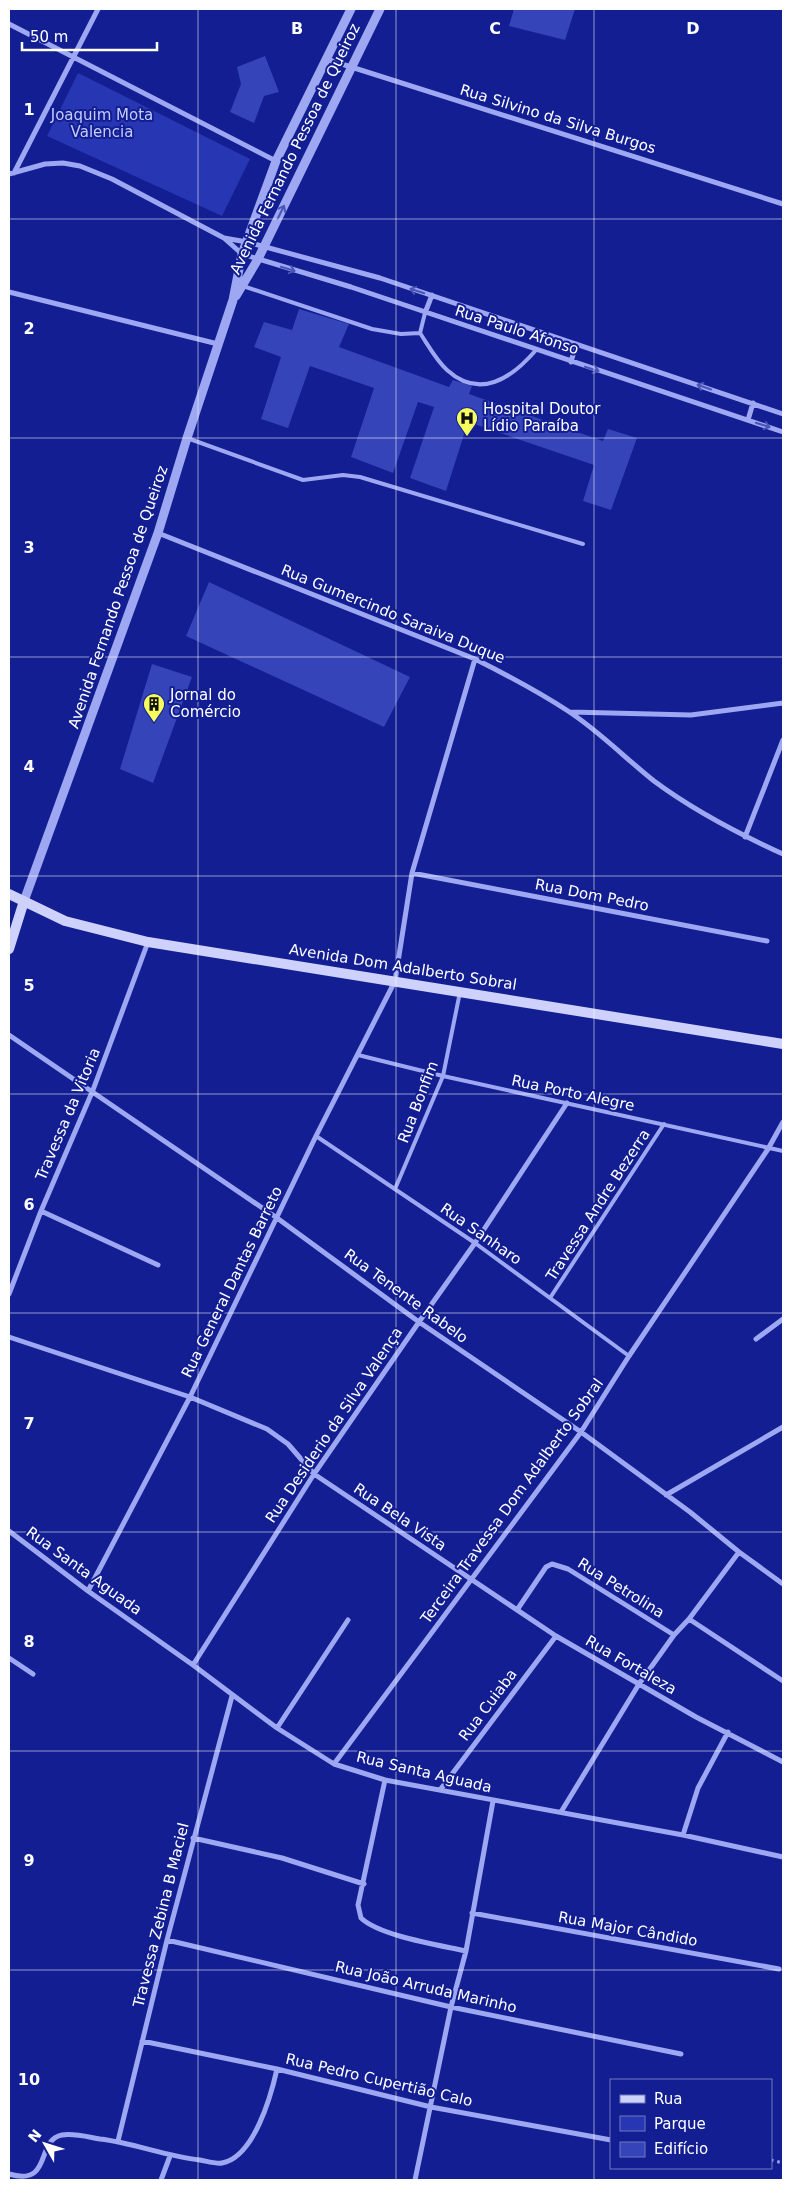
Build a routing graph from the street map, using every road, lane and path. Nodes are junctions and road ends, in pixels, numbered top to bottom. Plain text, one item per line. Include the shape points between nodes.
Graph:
1 (98, 9) edge
2 (351, 9) edge
3 (380, 9) edge
4 (9, 24) edge
5 (73, 58) junction
6 (326, 59) junction
7 (351, 67) junction
8 (276, 161) junction
9 (11, 174) edge
10 (783, 204) edge
11 (224, 238) junction
12 (247, 242) junction
13 (264, 246) junction
14 (242, 254) junction
15 (258, 259) junction
16 (239, 285) junction
17 (9, 292) edge
18 (432, 295) junction
19 (424, 313) junction
20 (420, 333) junction
21 (218, 344) junction
22 (576, 344) junction
23 (536, 350) junction
24 (571, 362) junction
25 (753, 403) junction
26 (783, 414) edge
27 (748, 420) junction
28 (783, 432) edge
29 (186, 438) junction
30 (158, 533) junction
31 (583, 544) dead end
32 (475, 659) junction
33 (783, 703) edge
34 (570, 712) junction
35 (783, 740) edge
36 (745, 837) junction
37 (783, 854) edge
38 (412, 873) junction
39 (9, 894) edge
40 (24, 901) junction
41 (767, 941) dead end
42 (148, 942) junction
43 (9, 949) edge
44 (395, 981) junction
45 (460, 991) junction
46 (9, 1035) edge
47 (783, 1044) edge
48 (358, 1055) junction
49 (443, 1076) junction
50 (93, 1090) junction
51 (568, 1103) junction
52 (783, 1122) edge
53 (664, 1124) junction
54 (316, 1136) junction
55 (768, 1149) junction
56 (783, 1151) edge
57 (395, 1188) junction
58 (41, 1211) junction
59 (277, 1218) junction
60 (475, 1243) junction
61 (158, 1266) dead end
62 (9, 1294) edge
63 (550, 1298) junction
64 (783, 1319) edge
65 (419, 1322) junction
66 (9, 1337) edge
67 (756, 1339) dead end
68 (629, 1356) junction
69 (190, 1397) junction
70 (783, 1427) edge
71 (581, 1432) junction
72 (314, 1474) junction
73 (666, 1495) junction
74 (9, 1531) edge
75 (739, 1552) junction
76 (472, 1580) junction
77 (783, 1584) edge
78 (88, 1591) junction
79 (517, 1610) junction
80 (689, 1619) junction
81 (348, 1620) dead end
82 (674, 1635) junction
83 (556, 1636) junction
84 (9, 1658) edge
85 (193, 1665) junction
86 (33, 1674) dead end
87 (783, 1681) edge
88 (639, 1684) junction
89 (232, 1696) junction
90 (277, 1728) junction
91 (728, 1732) junction
92 (783, 1762) edge
93 (334, 1764) junction
94 (385, 1780) junction
95 (440, 1790) junction
96 (493, 1801) junction
97 (561, 1812) junction
98 (683, 1835) junction
99 (193, 1838) junction
100 (783, 1857) edge
101 (364, 1884) junction
102 (472, 1913) junction
103 (167, 1940) junction
104 (466, 1951) junction
105 (779, 1970) dead end
106 (451, 2007) junction
107 (142, 2041) junction
108 (681, 2054) dead end
109 (277, 2069) junction
110 (431, 2107) junction
111 (610, 2140) edge
112 (118, 2141) junction
113 (170, 2156) junction
114 (9, 2174) edge
115 (161, 2180) edge
116 (415, 2180) edge

1 - 5 street
2 - 6 street, Avenida Fernando Pessoa de Queiroz
3 - 7 street, Avenida Fernando Pessoa de Queiroz
4 - 5 street
5 - 8 street
5 - 9 street
6 - 7 street, Rua Silvino da Silva Burgos
6 - 8 street, Avenida Fernando Pessoa de Queiroz
7 - 10 street, Rua Silvino da Silva Burgos
13 -> 7 street, Avenida Fernando Pessoa de Queiroz
8 - 12 street, Avenida Fernando Pessoa de Queiroz
9 - 11 street via 45,164 80,166 112,179
11 - 12 street, Rua Paulo Afonso
11 - 14 street
12 - 13 street, Rua Paulo Afonso
12 - 14 street, Avenida Fernando Pessoa de Queiroz
13 - 15 street, Avenida Fernando Pessoa de Queiroz
18 -> 13 street, Rua Paulo Afonso
14 - 15 street, Rua Paulo Afonso
14 - 16 street, Avenida Fernando Pessoa de Queiroz
15 - 16 street, Avenida Fernando Pessoa de Queiroz
15 -> 19 street, Rua Paulo Afonso
16 - 20 lane via 372,329 401,334
16 - 21 street, Avenida Fernando Pessoa de Queiroz
17 - 21 street
18 - 19 street
18 - 22 street, Rua Paulo Afonso
19 - 20 lane
19 - 23 street, Rua Paulo Afonso
20 - 23 lane via 447,370 462,381 481,386 498,382 524,365
21 - 29 street, Avenida Fernando Pessoa de Queiroz
22 - 24 street
25 -> 22 street, Rua Paulo Afonso
23 - 24 street, Rua Paulo Afonso
24 -> 27 street, Rua Paulo Afonso
25 - 26 street, Rua Paulo Afonso
25 - 27 street
27 -> 28 street, Rua Paulo Afonso
29 - 30 street, Avenida Fernando Pessoa de Queiroz
29 - 31 lane via 302,480 343,475 360,477
30 - 32 street, Rua Gumercindo Saraiva Duque
30 - 40 street, Avenida Fernando Pessoa de Queiroz
32 - 34 street, Rua Gumercindo Saraiva Duque
32 - 38 street, Rua General Dantas Barreto
33 - 34 street via 691,715
34 - 36 street, Rua Gumercindo Saraiva Duque via 656,782
35 - 36 street
36 - 37 street, Rua Gumercindo Saraiva Duque
38 - 41 street, Rua Dom Pedro
38 - 44 street, Rua General Dantas Barreto
39 - 40 main road, Avenida Dom Adalberto Sobral
40 - 42 main road, Avenida Dom Adalberto Sobral via 65,921
40 - 43 main road
42 - 44 main road, Avenida Dom Adalberto Sobral
42 - 50 street, Travessa da Vitoria
44 - 45 main road, Avenida Dom Adalberto Sobral
44 - 48 street, Rua General Dantas Barreto
45 - 47 main road, Avenida Dom Adalberto Sobral
45 - 49 lane, Rua Bonfim
46 - 50 street, Rua Tenente Rabelo
48 - 49 lane, Rua Porto Alegre
48 - 54 street, Rua General Dantas Barreto
49 - 51 lane, Rua Porto Alegre
49 - 57 lane, Rua Bonfim
50 - 58 street, Travessa da Vitoria
50 - 59 street, Rua Tenente Rabelo
51 - 53 lane, Rua Porto Alegre
51 - 60 street, Rua Desiderio da Silva Valença
52 - 55 street, Terceira Travessa Dom Adalberto Sobral
53 - 55 lane, Rua Porto Alegre
53 - 63 lane, Travessa Andre Bezerra
54 - 57 lane, Rua Sanharo
54 - 59 street, Rua General Dantas Barreto
55 - 56 lane, Rua Porto Alegre
55 - 68 street, Terceira Travessa Dom Adalberto Sobral
57 - 60 lane, Rua Sanharo
58 - 61 street
58 - 62 street, Travessa da Vitoria
59 - 65 street, Rua Tenente Rabelo
59 - 69 street, Rua General Dantas Barreto
60 - 63 lane, Rua Sanharo
60 - 65 street, Rua Desiderio da Silva Valença
63 - 68 lane, Rua Sanharo
64 - 67 street
65 - 71 street, Rua Tenente Rabelo
65 - 72 street, Rua Desiderio da Silva Valença
66 - 69 street, Rua Bela Vista
68 - 71 street, Terceira Travessa Dom Adalberto Sobral
69 - 72 street, Rua Bela Vista via 267,1429 288,1444
69 - 78 street, Rua General Dantas Barreto
70 - 73 street
71 - 73 street, Rua Tenente Rabelo
71 - 76 street, Terceira Travessa Dom Adalberto Sobral
72 - 76 street, Rua Bela Vista
72 - 85 street, Rua Desiderio da Silva Valença
73 - 75 street, Rua Tenente Rabelo
74 - 78 street, Rua Santa Aguada
75 - 77 street, Rua Tenente Rabelo
75 - 80 street
76 - 79 street, Rua Fortaleza
76 - 93 street, Terceira Travessa Dom Adalberto Sobral
78 - 85 street, Rua Santa Aguada
79 - 82 street, Rua Petrolina via 546,1567 552,1564 568,1569
79 - 83 street, Rua Fortaleza
80 - 82 street
80 - 87 street
81 - 90 street
82 - 88 street
83 - 88 street, Rua Fortaleza
83 - 95 street, Rua Cuiaba
84 - 86 street
85 - 89 street, Rua Santa Aguada
88 - 91 street, Rua Fortaleza
88 - 97 street
89 - 90 street, Rua Santa Aguada
89 - 99 street, Travessa Zebina B Maciel
90 - 93 street, Rua Santa Aguada
91 - 92 street, Rua Fortaleza
91 - 98 street via 698,1788
93 - 94 street, Rua Santa Aguada
94 - 95 street, Rua Santa Aguada
94 - 101 street
95 - 96 street, Rua Santa Aguada
96 - 97 street, Rua Santa Aguada
96 - 102 street
97 - 98 street, Rua Santa Aguada
98 - 100 street, Rua Santa Aguada
99 - 101 street via 282,1858
99 - 103 street, Travessa Zebina B Maciel
101 - 104 street via 358,1905 361,1918 373,1927
102 - 104 street
102 - 105 street, Rua Major Cândido
103 - 106 street, Rua João Arruda Marinho
103 - 107 street, Travessa Zebina B Maciel
104 - 106 street
106 - 108 street, Rua João Arruda Marinho
106 - 110 street
107 - 109 street, Rua Pedro Cupertião Calo
107 - 112 street, Travessa Zebina B Maciel
109 - 110 street, Rua Pedro Cupertião Calo
109 - 113 street via 271,2096 245,2148 222,2163
110 - 111 street, Rua Pedro Cupertião Calo
110 - 116 street
112 - 113 street
112 - 114 street via 61,2136 52,2140 34,2174 26,2177
113 - 115 street

